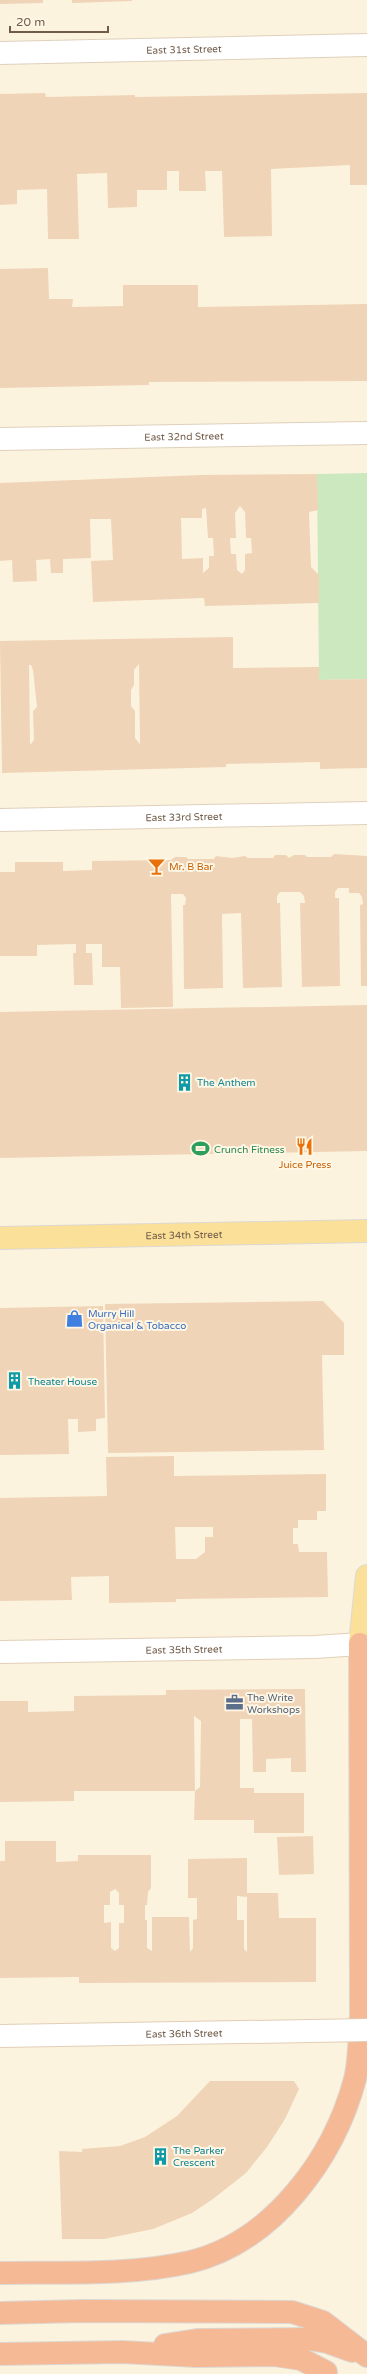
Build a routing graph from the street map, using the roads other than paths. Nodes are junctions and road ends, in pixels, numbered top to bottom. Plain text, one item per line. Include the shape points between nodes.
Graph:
1 (367, 45) edge
2 (0, 52) edge
3 (367, 433) edge
4 (0, 439) edge
5 (367, 813) edge
6 (0, 820) edge
7 (367, 1231) edge
8 (0, 1238) edge
9 (367, 1576) edge
10 (364, 1644) edge
11 (0, 1652) edge
12 (367, 2030) edge
13 (0, 2036) edge
14 (0, 2273) edge
15 (0, 2313) edge
16 (286, 2339) junction
17 (122, 2352) junction
18 (0, 2354) edge
19 (367, 2357) edge
20 (321, 2371) edge

1 - 2 street, East 31st Street
3 - 4 street, East 32nd Street
5 - 6 street, East 33rd Street
7 - 8 main road, East 34th Street
9 - 10 main road
10 - 11 street, East 35th Street
10 - 14 highway via 361,2016 355,2077 341,2119 326,2150 281,2208 262,2224 221,2250 191,2261 142,2270
12 - 13 street, East 36th Street, bridge
15 - 19 highway via 292,2312 323,2322
16 - 17 highway via 197,2340
16 - 19 highway via 327,2342
16 - 20 highway via 304,2347
17 - 18 highway
17 - 20 highway via 196,2356 274,2355 301,2359

